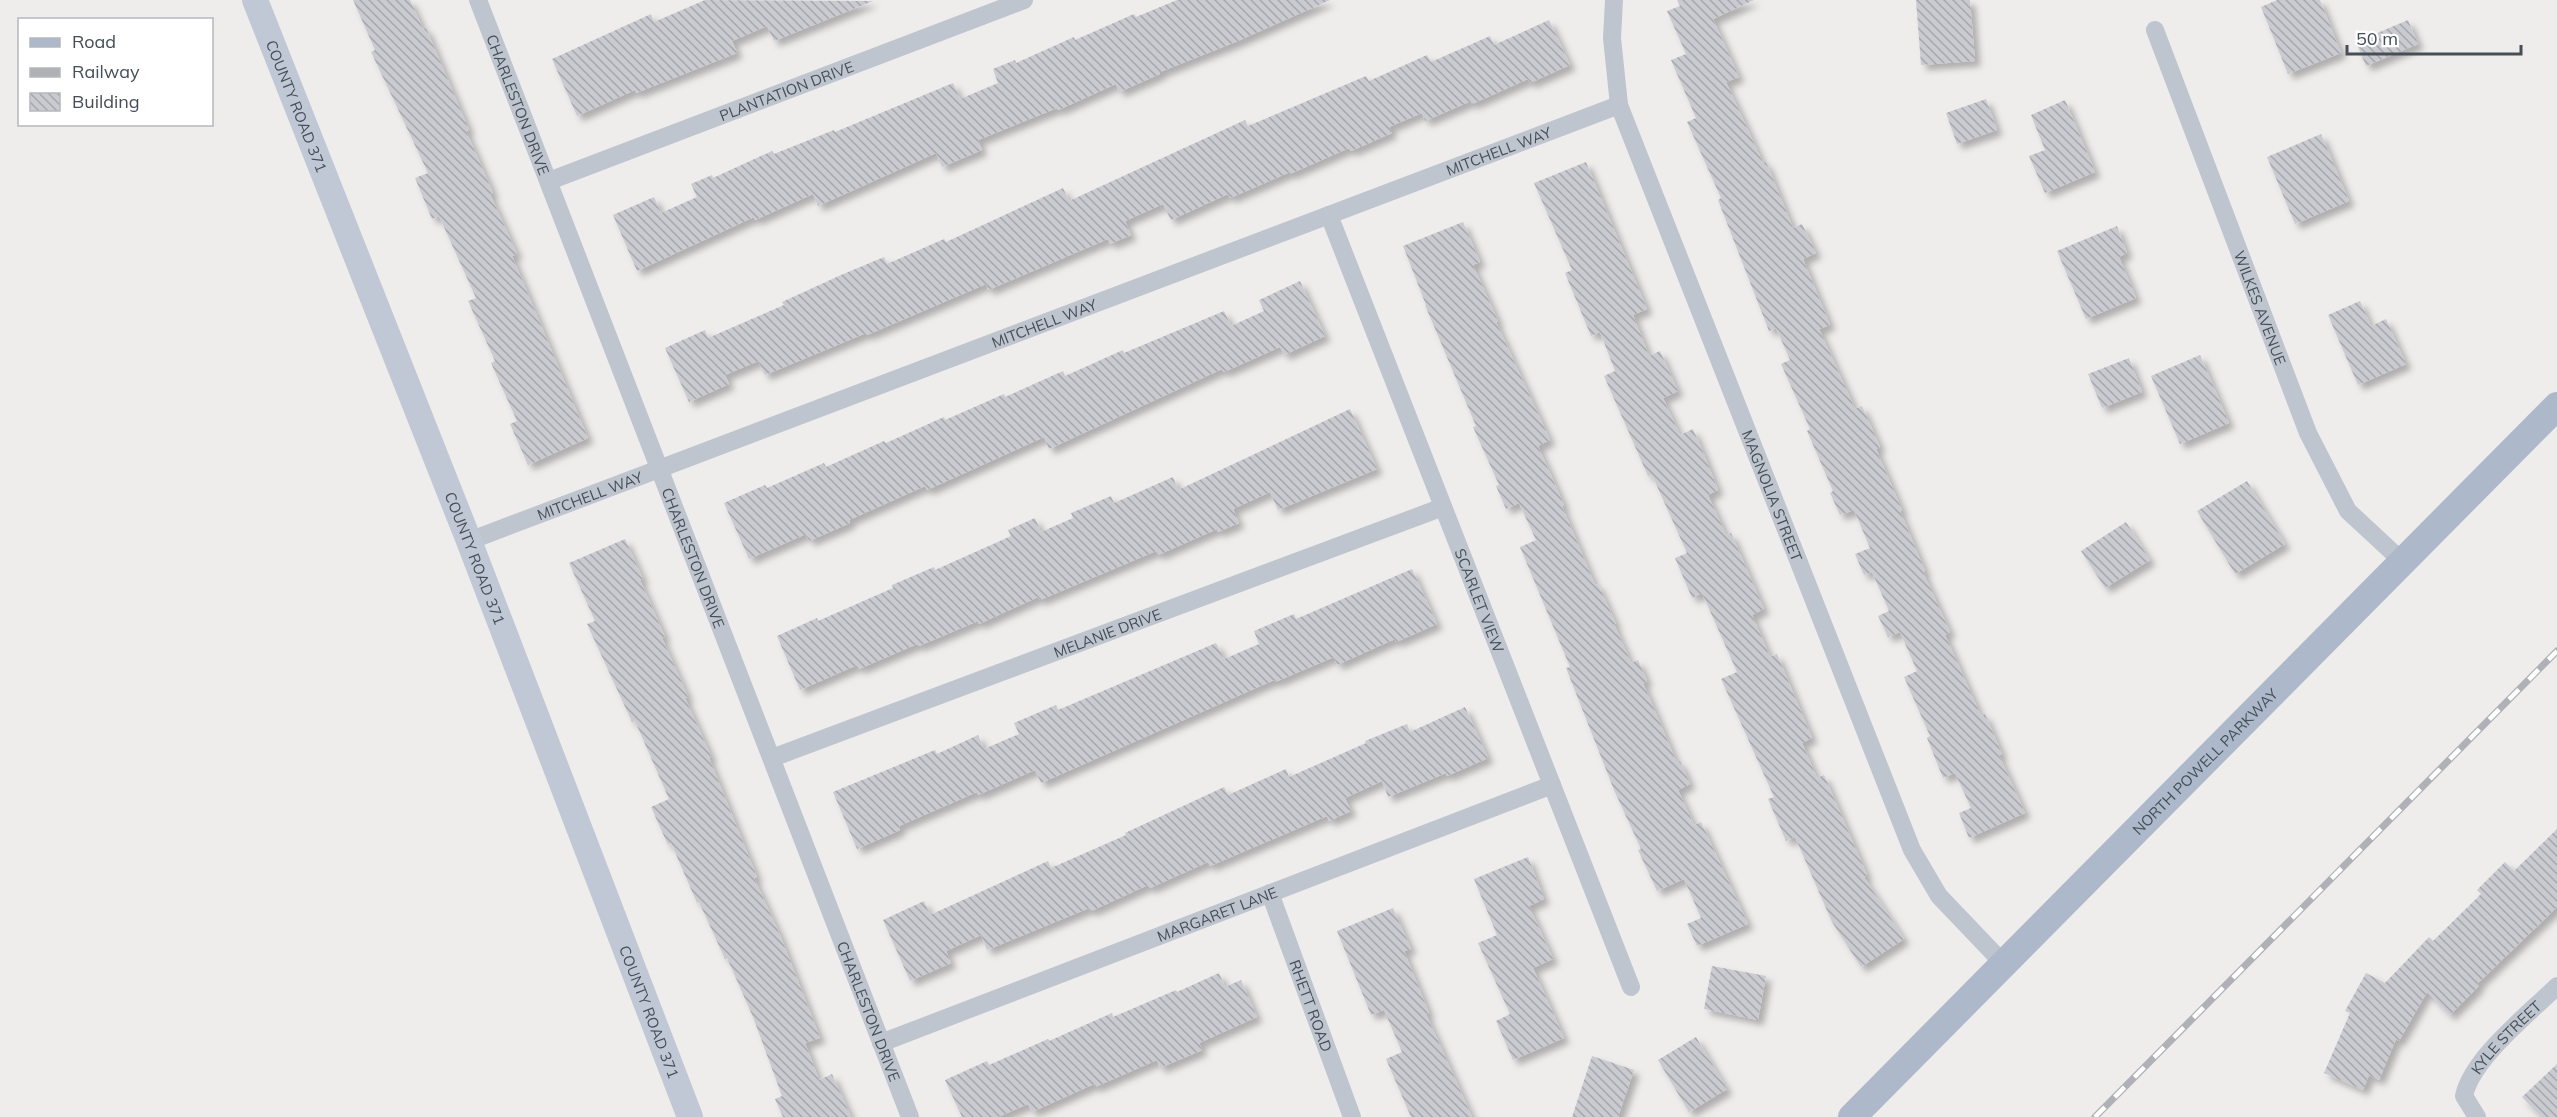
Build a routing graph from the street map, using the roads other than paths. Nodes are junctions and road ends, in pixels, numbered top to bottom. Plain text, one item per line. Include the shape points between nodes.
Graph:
1 (255, 0) edge
2 (478, 0) edge
3 (1024, 0) edge
4 (1614, 0) edge
5 (2154, 30) dead end
6 (1619, 105) junction
7 (549, 181) junction
8 (1329, 215) junction
9 (2557, 406) edge
10 (661, 469) junction
11 (1443, 507) junction
12 (469, 541) junction
13 (2403, 562) junction
14 (772, 758) junction
15 (1552, 785) junction
16 (1270, 893) junction
17 (2002, 963) junction
18 (2557, 986) edge
19 (1631, 987) dead end
20 (881, 1043) junction
21 (690, 1117) edge
22 (910, 1117) edge
23 (1352, 1117) edge
24 (1852, 1117) edge
25 (2476, 1117) edge

1 - 12 street, COUNTY ROAD 371
2 - 7 street, CHARLESTON DRIVE
3 - 7 street, PLANTATION DRIVE
4 - 6 street, MAGNOLIA STREET via 1612,38
5 - 13 street, WILKES AVENUE via 2308,433 2348,511
6 - 8 street, MITCHELL WAY
6 - 17 street, MAGNOLIA STREET via 1912,850 1939,896
7 - 10 street, CHARLESTON DRIVE
8 - 10 street, MITCHELL WAY
8 - 11 street, SCARLET VIEW
9 - 13 main road, NORTH POWELL PARKWAY
10 - 12 street, MITCHELL WAY
10 - 14 street, CHARLESTON DRIVE
11 - 14 street, MELANIE DRIVE
11 - 15 street, SCARLET VIEW
12 - 21 street, COUNTY ROAD 371
13 - 17 main road, NORTH POWELL PARKWAY
14 - 20 street, CHARLESTON DRIVE
15 - 16 street, MARGARET LANE
15 - 19 street, SCARLET VIEW
16 - 20 street, MARGARET LANE
16 - 23 street, RHETT ROAD
17 - 24 main road, NORTH POWELL PARKWAY
18 - 25 street, KYLE STREET via 2480,1062 2467,1080 2464,1096
20 - 22 street, CHARLESTON DRIVE

